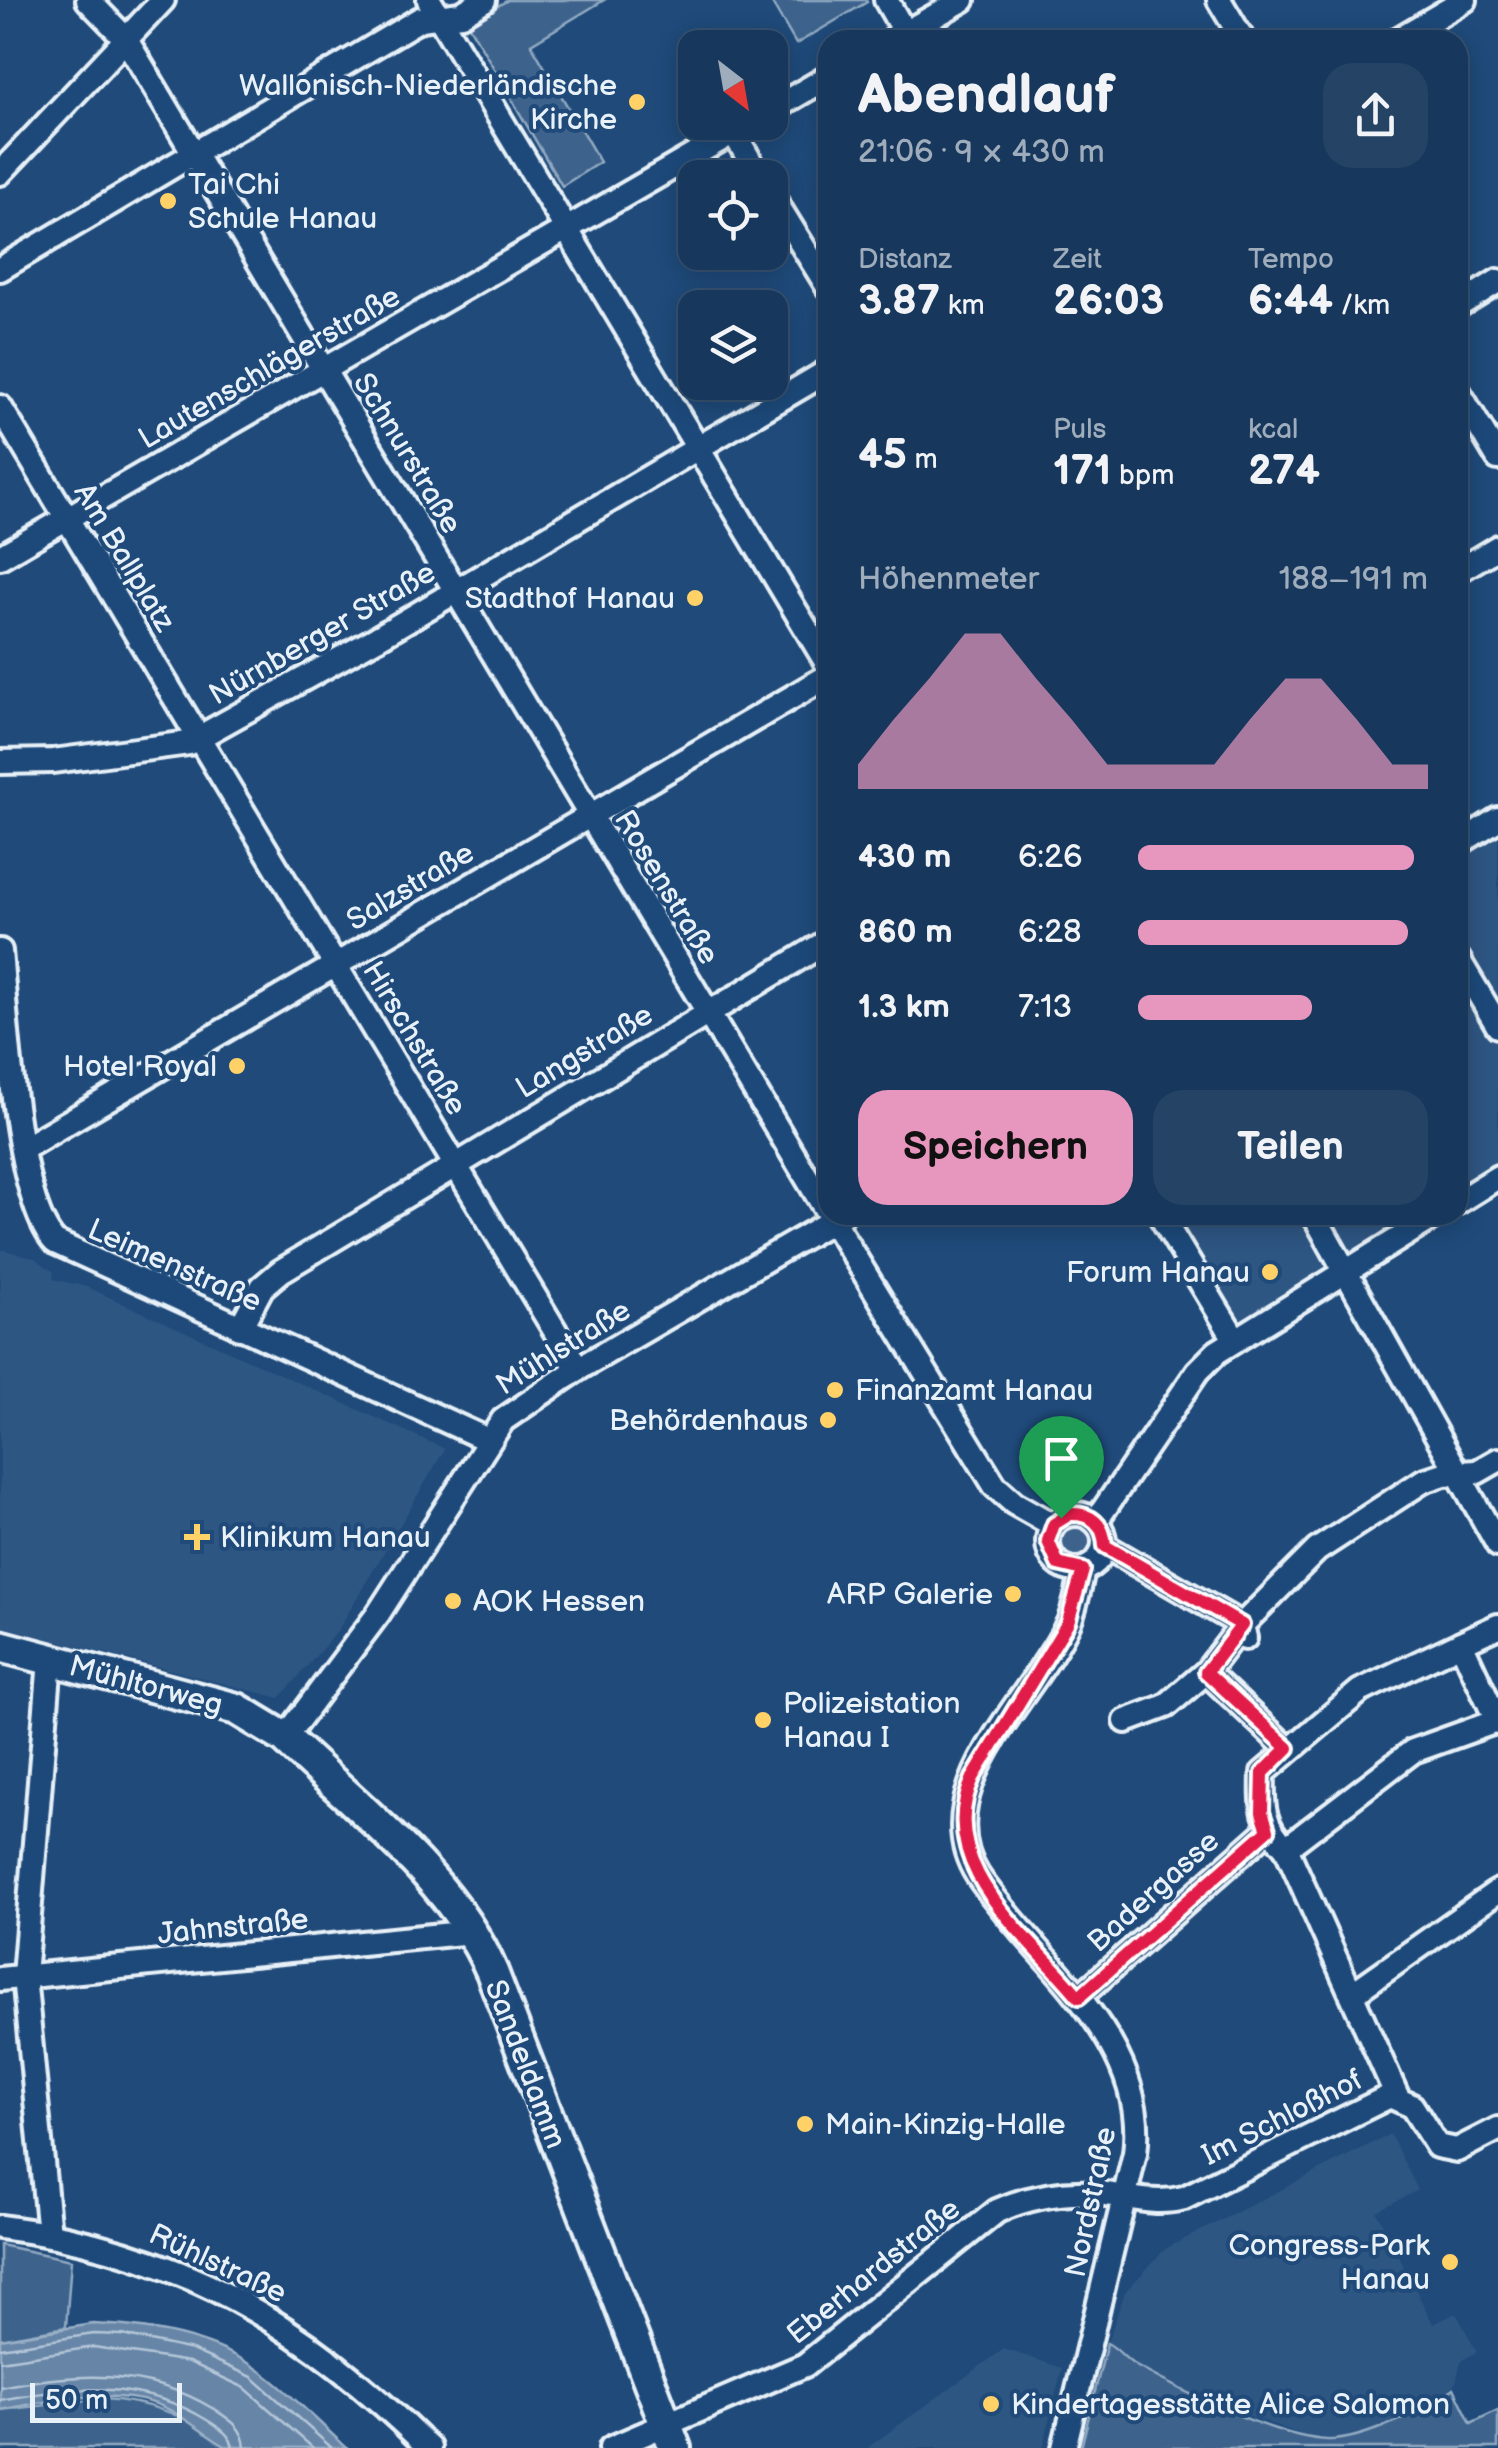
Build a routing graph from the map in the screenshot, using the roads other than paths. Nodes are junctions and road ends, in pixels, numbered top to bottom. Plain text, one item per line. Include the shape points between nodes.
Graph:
1 (88, 0) edge
2 (162, 0) edge
3 (484, 0) edge
4 (886, 0) edge
5 (963, 0) edge
6 (1219, 0) edge
7 (1465, 0) edge
8 (434, 8) edge
9 (899, 30) edge
10 (915, 30) edge
11 (1237, 30) edge
12 (1414, 30) edge
13 (124, 38) junction
14 (818, 83) edge
15 (788, 100) edge
16 (722, 140) edge
17 (195, 155) junction
18 (0, 173) edge
19 (788, 223) edge
20 (568, 230) junction
21 (0, 269) edge
22 (818, 272) edge
23 (1498, 281) edge
24 (1468, 300) edge
25 (323, 370) junction
26 (818, 377) edge
27 (0, 407) edge
28 (1468, 408) edge
29 (700, 446) junction
30 (1498, 458) edge
31 (66, 520) junction
32 (1498, 547) edge
33 (0, 557) edge
34 (1468, 565) edge
35 (455, 591) junction
36 (818, 648) edge
37 (818, 682) edge
38 (199, 738) junction
39 (0, 762) edge
40 (590, 816) junction
41 (1498, 819) edge
42 (1468, 838) edge
43 (818, 947) edge
44 (0, 952) edge
45 (336, 964) junction
46 (1468, 976) edge
47 (706, 1013) junction
48 (1498, 1026) edge
49 (24, 1148) junction
50 (455, 1164) junction
51 (1498, 1178) edge
52 (818, 1192) edge
53 (1468, 1196) edge
54 (818, 1225) edge
55 (838, 1225) edge
56 (1166, 1225) edge
57 (1319, 1225) edge
58 (1421, 1225) edge
59 (1344, 1273) junction
60 (240, 1328) junction
61 (1235, 1339) junction
62 (578, 1369) junction
63 (488, 1440) junction
64 (1498, 1460) edge
65 (1457, 1472) junction
66 (1096, 1521) junction
67 (1054, 1524) junction
68 (1105, 1546) junction
69 (1498, 1546) edge
70 (1083, 1570) junction
71 (1498, 1626) edge
72 (1244, 1634) junction
73 (1461, 1643) junction
74 (0, 1646) edge
75 (50, 1660) junction
76 (1206, 1672) junction
77 (1126, 1722) dead end
78 (1498, 1722) edge
79 (285, 1738) junction
80 (1288, 1748) junction
81 (1268, 1830) junction
82 (1286, 1848) junction
83 (1498, 1891) edge
84 (472, 1932) junction
85 (24, 1976) junction
86 (0, 1979) edge
87 (1352, 1994) junction
88 (1079, 1997) junction
89 (1397, 2096) junction
90 (1498, 2129) edge
91 (1125, 2197) junction
92 (0, 2228) edge
93 (49, 2234) junction
94 (669, 2435) edge
95 (429, 2448) edge
96 (612, 2448) edge
97 (1064, 2448) edge

1 - 13 street, Schnurstraße
2 - 13 street
3 - 8 street via 461,14
4 - 9 street
5 - 10 street
6 - 11 street
7 - 12 street
8 - 17 street
8 - 20 street
13 - 17 street, Schnurstraße
13 - 18 street
14 - 15 street
16 - 20 street, Lautenschlägerstraße
17 - 21 street
17 - 25 street, Schnurstraße
19 - 22 street
20 - 25 street, Lautenschlägerstraße
20 - 29 street
23 - 24 street
25 - 31 street, Lautenschlägerstraße
25 - 35 street, Schnurstraße
26 - 29 street, Nürnberger Straße
27 - 31 street, Am Ballplatz
28 - 30 street
29 - 35 street, Nürnberger Straße
29 - 36 street
31 - 33 street, Lautenschlägerstraße
31 - 38 street, Am Ballplatz
32 - 34 street
35 - 38 street, Nürnberger Straße
35 - 40 street, Rosenstraße
37 - 40 street, Salzstraße
38 - 39 street, Nürnberger Straße via 132,752
38 - 45 street, Hirschstraße
40 - 45 street, Salzstraße
40 - 47 street, Rosenstraße
41 - 42 street
43 - 47 street, Langstraße
44 - 49 street, Leimenstraße
45 - 49 street, Salzstraße
45 - 50 street, Hirschstraße
46 - 48 street
47 - 50 street, Langstraße
47 - 52 street, Rosenstraße
49 - 60 street, Leimenstraße via 41,1218 55,1242
50 - 60 street, Langstraße via 270,1278
50 - 62 street, Hirschstraße
51 - 53 street
54 - 62 street, Mühlstraße
55 - 67 street, Rosenstraße via 994,1486
56 - 61 street
57 - 59 street
58 - 59 street
59 - 61 street
59 - 65 street
60 - 63 street, Leimenstraße
61 - 66 street via 1198,1370
62 - 63 street, Mühlstraße via 516,1409
63 - 79 street, Mühlstraße via 385,1604
64 - 65 street via 1477,1472
65 - 69 street
65 - 72 street via 1423,1481 1318,1550
66 - 67 street via 1070,1514
66 - 68 street
67 - 70 street via 1052,1558 1066,1569
68 - 70 street
68 - 72 street
70 - 88 street, Nordstraße via 1068,1622 965,1794 961,1830 968,1861 990,1894
71 - 73 street
72 - 76 street
73 - 78 street
73 - 80 street via 1360,1690
74 - 75 street, Mühltorweg
75 - 79 street, Mühltorweg via 237,1709
75 - 85 street
76 - 77 street via 1166,1706
76 - 80 street
78 - 82 street via 1413,1751
79 - 84 street, Sandeldamm via 424,1873
80 - 81 street via 1263,1773
81 - 82 street
81 - 88 street, Badergasse
82 - 87 street
83 - 87 street
84 - 85 street, Jahnstraße
84 - 94 street, Sandeldamm
85 - 86 street, Jahnstraße
85 - 93 street
87 - 89 street
88 - 91 street, Nordstraße via 1136,2104
89 - 90 street, Im Schloßhof via 1412,2106 1437,2146 1457,2150
89 - 91 street, Im Schloßhof via 1184,2198 1151,2203
91 - 94 street, Eberhardstraße via 1071,2192 998,2210 805,2366
91 - 97 street, Nordstraße
92 - 93 street, Rühlstraße
93 - 95 street, Rühlstraße via 157,2263 252,2306 339,2364
94 - 96 street

